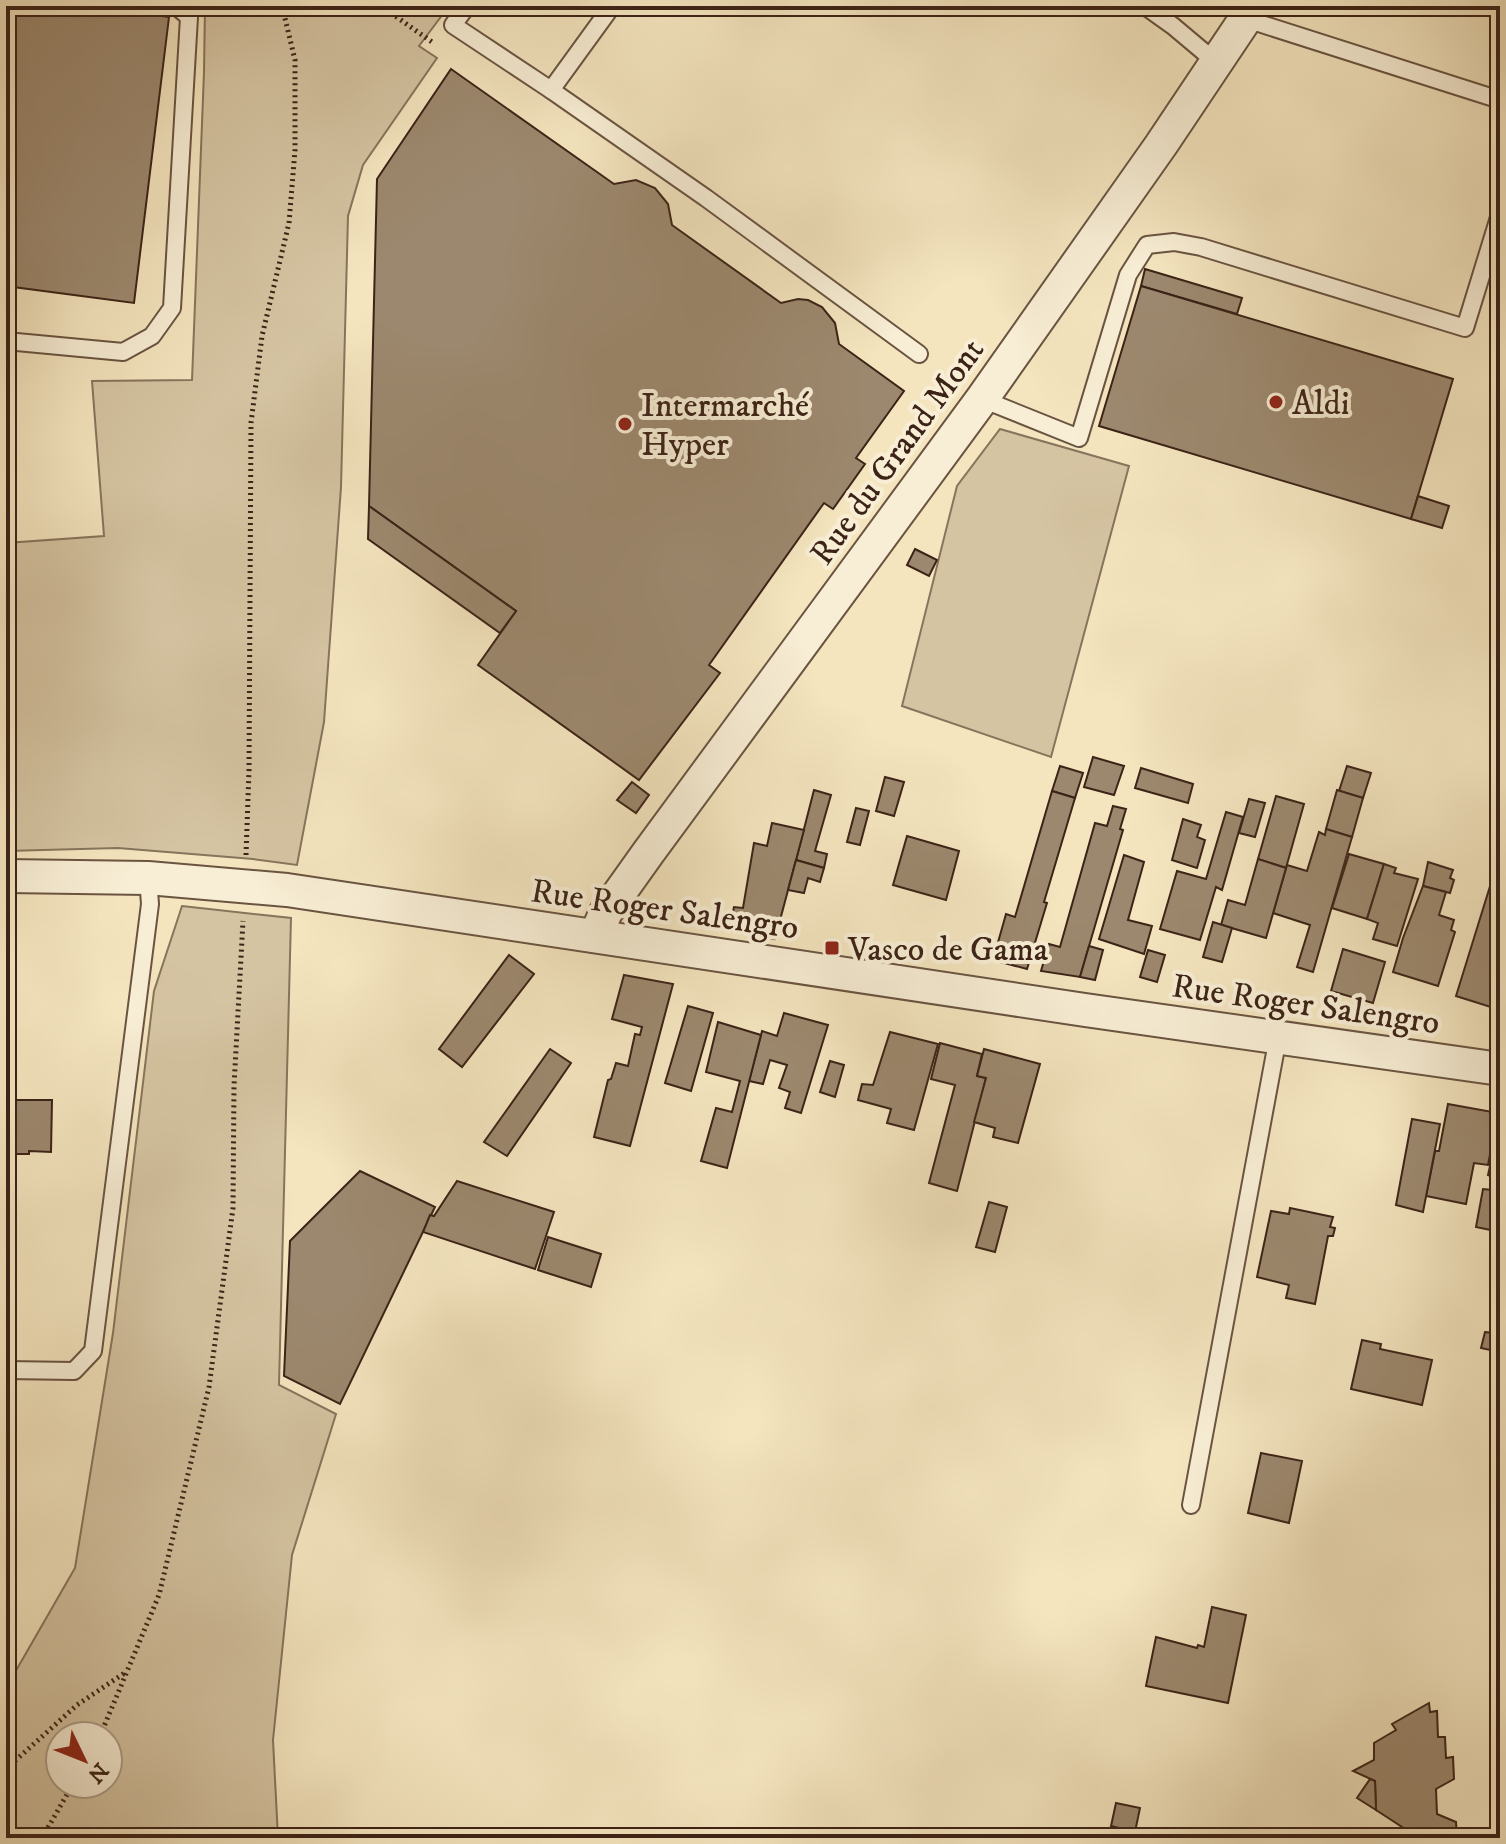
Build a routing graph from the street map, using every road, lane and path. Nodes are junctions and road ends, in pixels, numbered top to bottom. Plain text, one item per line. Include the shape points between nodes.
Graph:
1 (176, 6) edge
2 (282, 6) edge
3 (467, 6) edge
4 (612, 6) edge
5 (1145, 6) edge
6 (1250, 13) edge
7 (1217, 63) junction
8 (551, 90) junction
9 (1500, 100) edge
10 (1500, 214) edge
11 (6, 341) edge
12 (919, 354) dead end
13 (982, 399) junction
14 (6, 876) edge
15 (148, 878) junction
16 (245, 888) junction
17 (595, 936) junction
18 (1278, 1037) junction
19 (1500, 1069) edge
20 (6, 1370) edge
21 (1191, 1505) dead end
22 (127, 1672) junction
23 (107, 1720) edge
24 (6, 1769) edge
25 (64, 1800) edge
26 (42, 1838) edge

1 - 11 lane via 189,17 172,308 152,336 123,352
2 - 16 path via 295,60 295,150 289,223 262,336 251,423
3 - 8 lane via 453,25
4 - 8 lane
5 - 7 lane
6 - 7 street, Rue du Grand Mont
6 - 9 lane
7 - 13 street, Rue du Grand Mont
8 - 12 lane
10 - 13 lane via 1465,328 1201,247 1147,245 1128,275 1079,438
13 - 17 street, Rue du Grand Mont via 606,912
14 - 15 street, Rue Roger Salengro
15 - 16 street, Rue Roger Salengro
15 - 20 lane via 150,904 93,1351 74,1371
16 - 17 street, Rue Roger Salengro
16 - 22 path via 233,1208 209,1387 159,1595
17 - 18 street, Rue Roger Salengro
18 - 19 street, Rue Roger Salengro
18 - 21 lane
22 - 23 path
22 - 24 path via 77,1705
25 - 26 path

